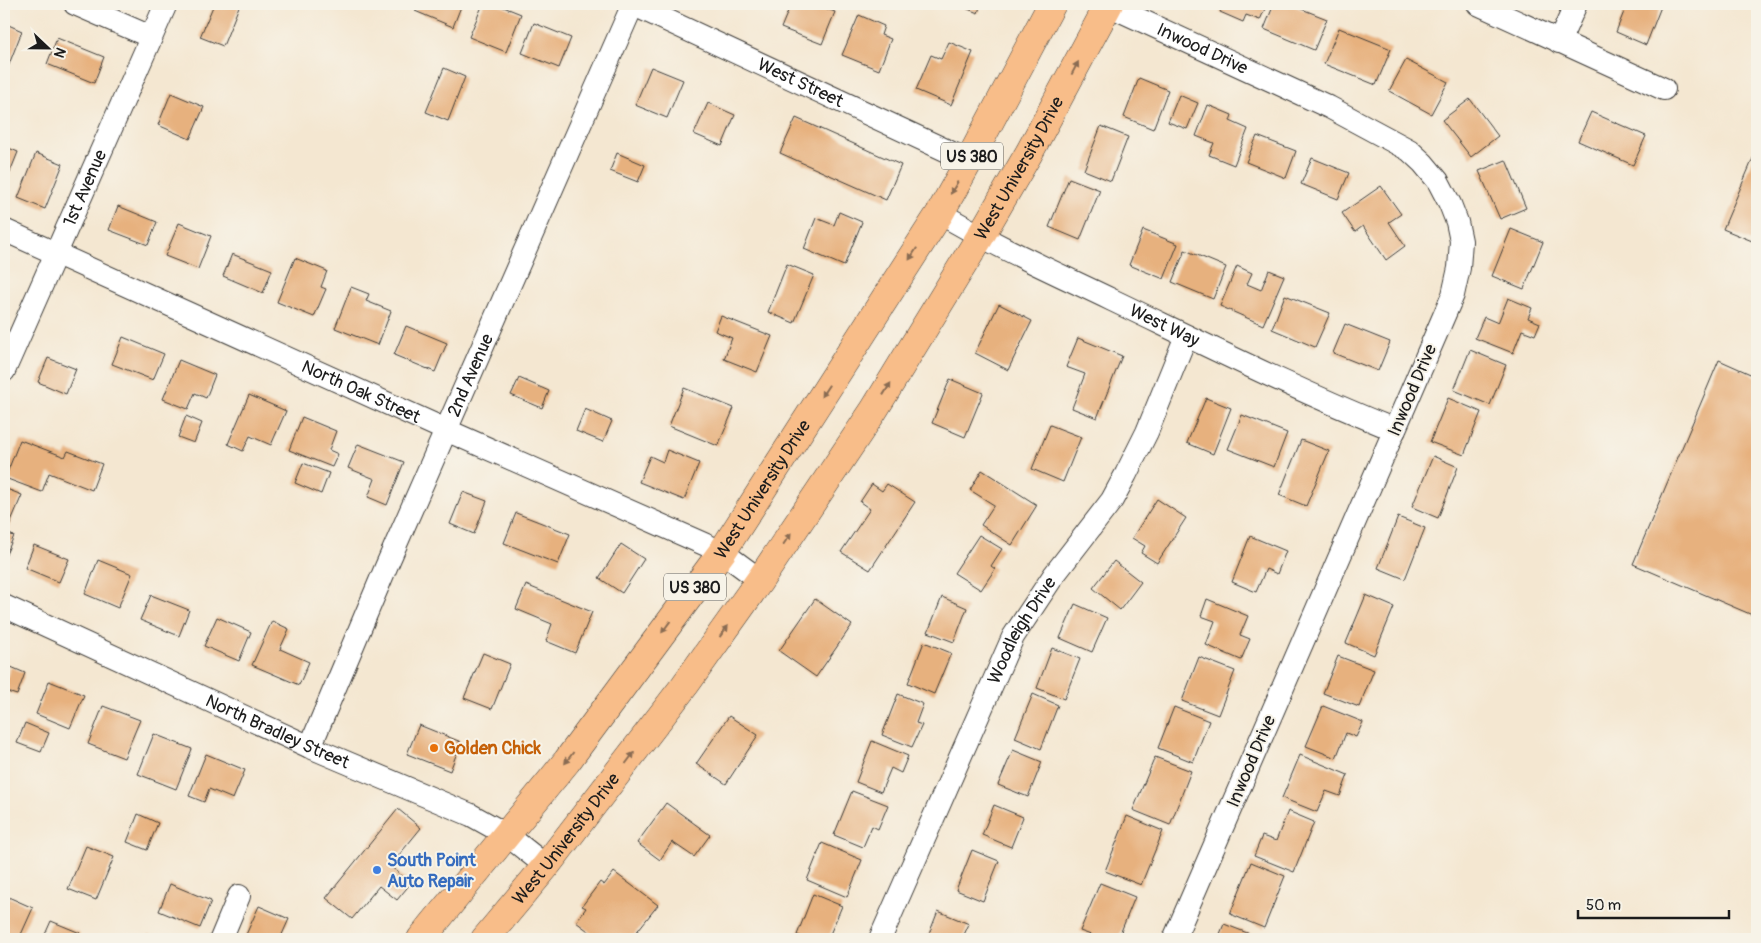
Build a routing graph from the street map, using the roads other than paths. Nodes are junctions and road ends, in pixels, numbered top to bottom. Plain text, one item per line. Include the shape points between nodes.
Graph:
1 (75, 4) edge
2 (166, 4) edge
3 (633, 4) edge
4 (1052, 4) edge
5 (1109, 4) edge
6 (1478, 4) edge
7 (1576, 4) edge
8 (151, 37) junction
9 (1559, 42) junction
10 (1664, 89) dead end
11 (969, 161) junction
12 (940, 213) junction
13 (4, 230) edge
14 (980, 237) junction
15 (56, 252) junction
16 (1186, 336) junction
17 (4, 371) edge
18 (446, 430) junction
19 (1395, 430) junction
20 (722, 552) junction
21 (760, 580) junction
22 (4, 606) edge
23 (310, 746) junction
24 (508, 835) junction
25 (546, 866) junction
26 (239, 896) dead end
27 (221, 939) edge
28 (421, 939) edge
29 (485, 939) edge
30 (880, 939) edge
31 (1174, 939) edge

1 - 8 street
2 - 8 street, 1st Avenue
3 - 11 street, West Street
3 - 18 street, 2nd Avenue
4 - 11 highway, West University Drive / US 380
14 -> 5 highway, West University Drive / US 380
5 - 19 street, Inwood Drive via 1329,107 1409,150 1438,181 1457,222 1461,241 1459,268 1453,295
6 - 9 street
7 - 9 street
8 - 15 street, 1st Avenue
9 - 10 street
11 -> 12 highway, West University Drive / US 380
12 - 14 street, West Way
12 -> 20 highway, West University Drive / US 380
13 - 15 street, North Oak Street
14 - 16 street, West Way
21 -> 14 highway, West University Drive / US 380 via 874,410
15 - 17 street, 1st Avenue
15 - 18 street, North Oak Street
16 - 19 street, West Way via 1327,403
16 - 30 street, Woodleigh Drive via 1147,432 1112,500 1054,575 1013,637
18 - 20 street, North Oak Street
18 - 23 street, 2nd Avenue
19 - 31 street, Inwood Drive
20 - 21 street, North Oak Street
20 -> 24 highway, West University Drive / US 380
25 -> 21 highway, West University Drive / US 380 via 685,685
22 - 23 street, North Bradley Street
23 - 24 street, North Bradley Street via 458,809
24 - 25 street, North Bradley Street
24 - 28 highway, West University Drive / US 380
25 - 29 highway, West University Drive / US 380
26 - 27 street

